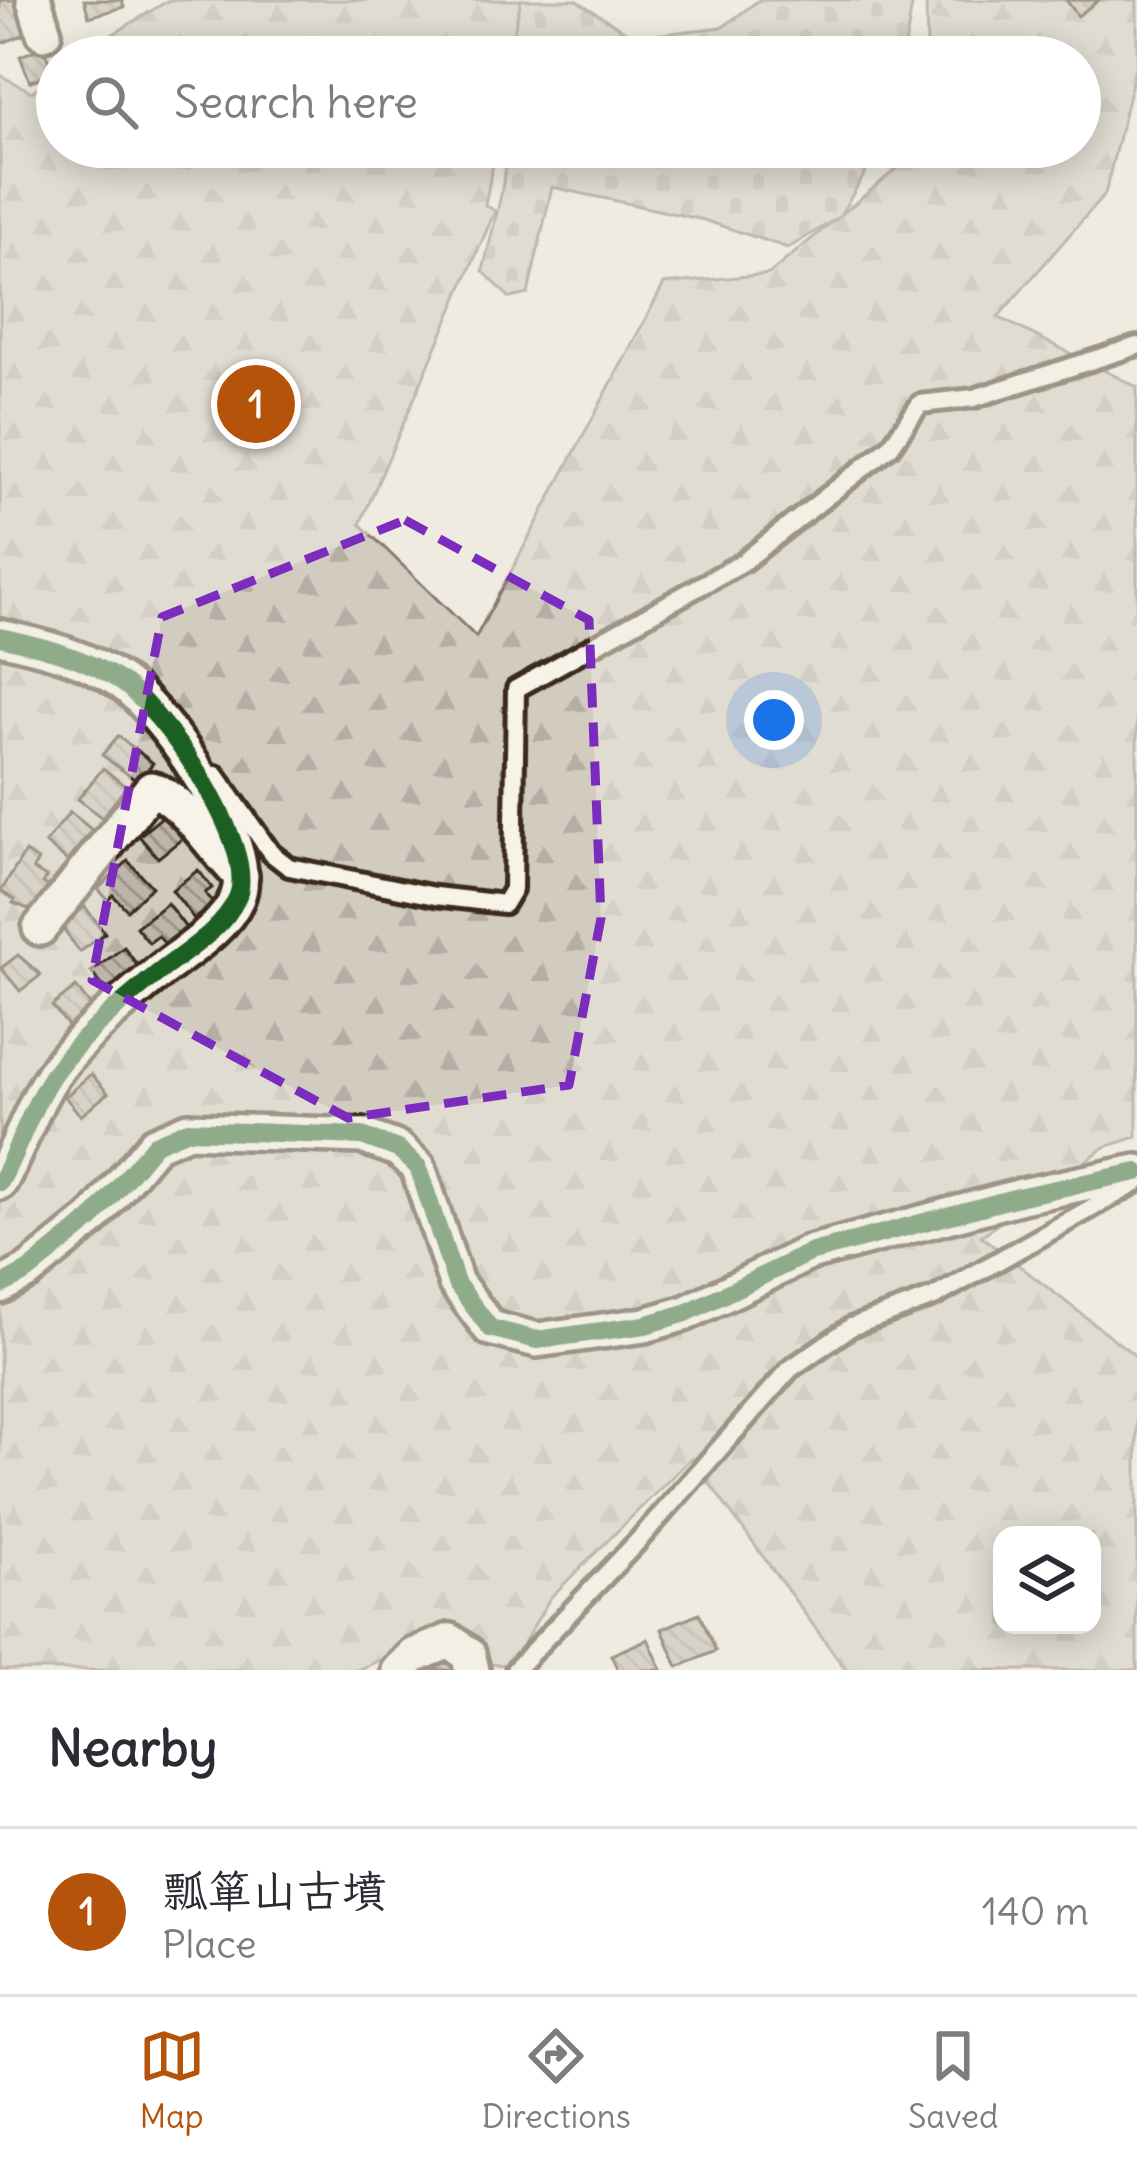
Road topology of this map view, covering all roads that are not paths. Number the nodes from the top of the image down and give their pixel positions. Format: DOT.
graph roads {
  1 [pos="34,0"];
  2 [pos="44,33"];
  3 [pos="1137,346"];
  4 [pos="0,638"];
  5 [pos="164,728"];
  6 [pos="242,878"];
  7 [pos="40,928"];
  8 [pos="1137,1172"];
  9 [pos="0,1182"];
  10 [pos="1137,1183"];
  11 [pos="0,1286"];
  12 [pos="399,1670"];
  13 [pos="472,1670"];
  14 [pos="514,1670"];
  1 -- 2 [label="street"];
  3 -- 5 [label="lane"];
  4 -- 5 [label="street"];
  5 -- 6 [label="street"];
  6 -- 7 [label="street"];
  6 -- 9 [label="street"];
  8 -- 11 [label="street"];
  10 -- 14 [label="lane"];
  12 -- 13 [label="street"];
}
